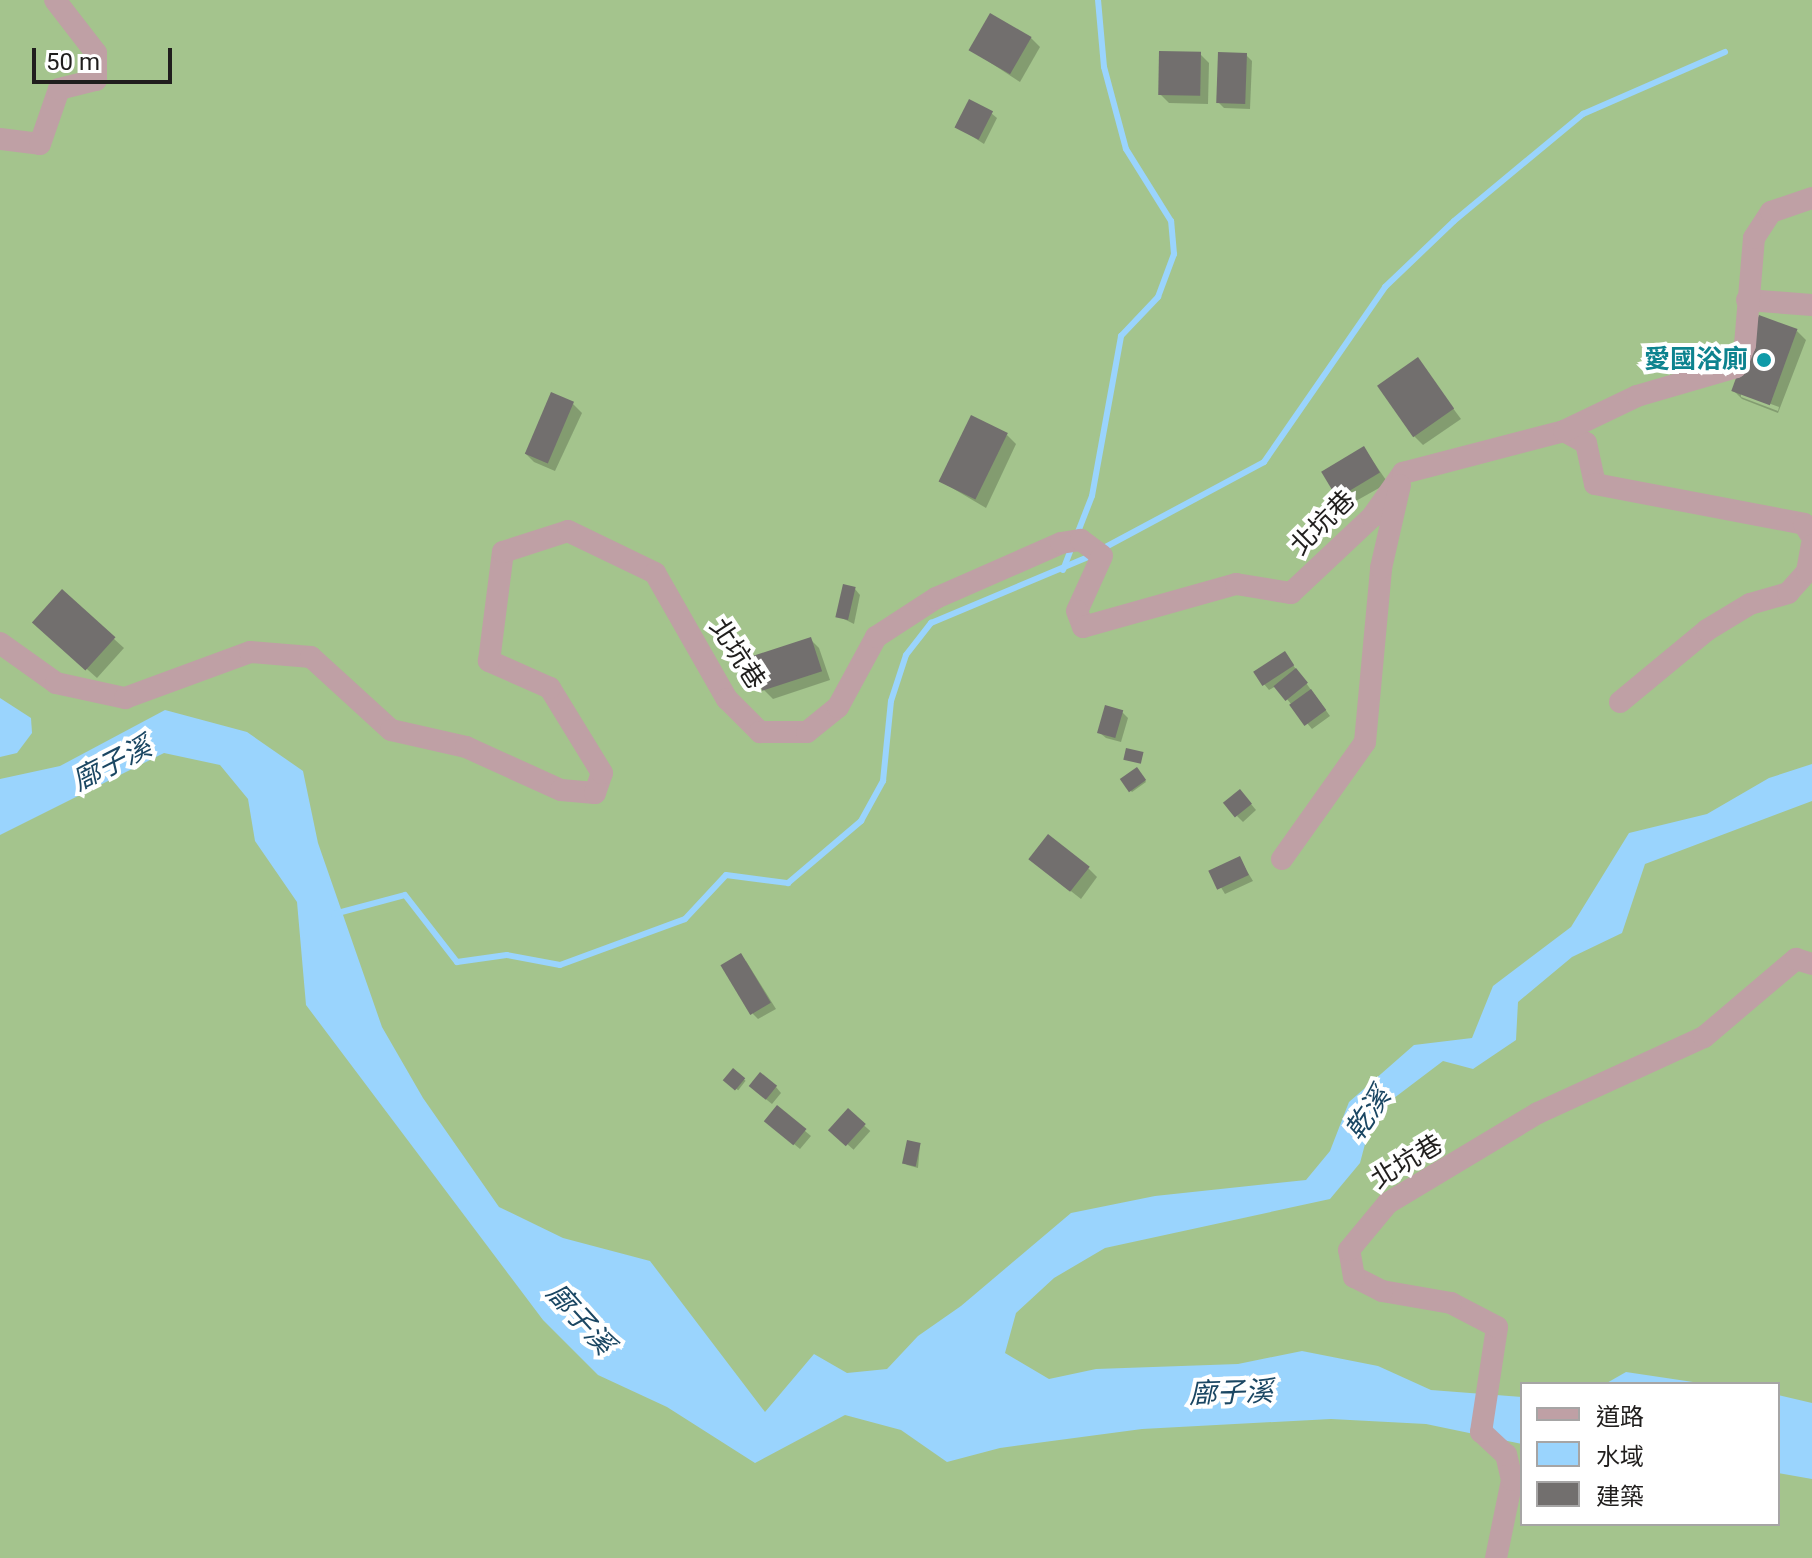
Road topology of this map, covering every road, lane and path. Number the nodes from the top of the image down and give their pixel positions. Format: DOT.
graph roads {
  1 [pos="55,0"];
  2 [pos="0,139"];
  3 [pos="1812,198"];
  4 [pos="1747,300"];
  5 [pos="1812,305"];
  6 [pos="1564,431"];
  7 [pos="1403,473"];
  8 [pos="1812,537"];
  9 [pos="1812,545"];
  10 [pos="5,652"];
  11 [pos="1620,702"];
  12 [pos="1282,859"];
  13 [pos="1812,964"];
  14 [pos="1496,1558"];
  1 -- 2 [label="street"];
  3 -- 4 [label="street"];
  4 -- 5 [label="street"];
  4 -- 6 [label="street"];
  6 -- 7 [label="street"];
  6 -- 8 [label="street"];
  7 -- 10 [label="street, 北坑巷"];
  7 -- 12 [label="street"];
  9 -- 11 [label="street"];
  13 -- 14 [label="street, 北坑巷"];
}
